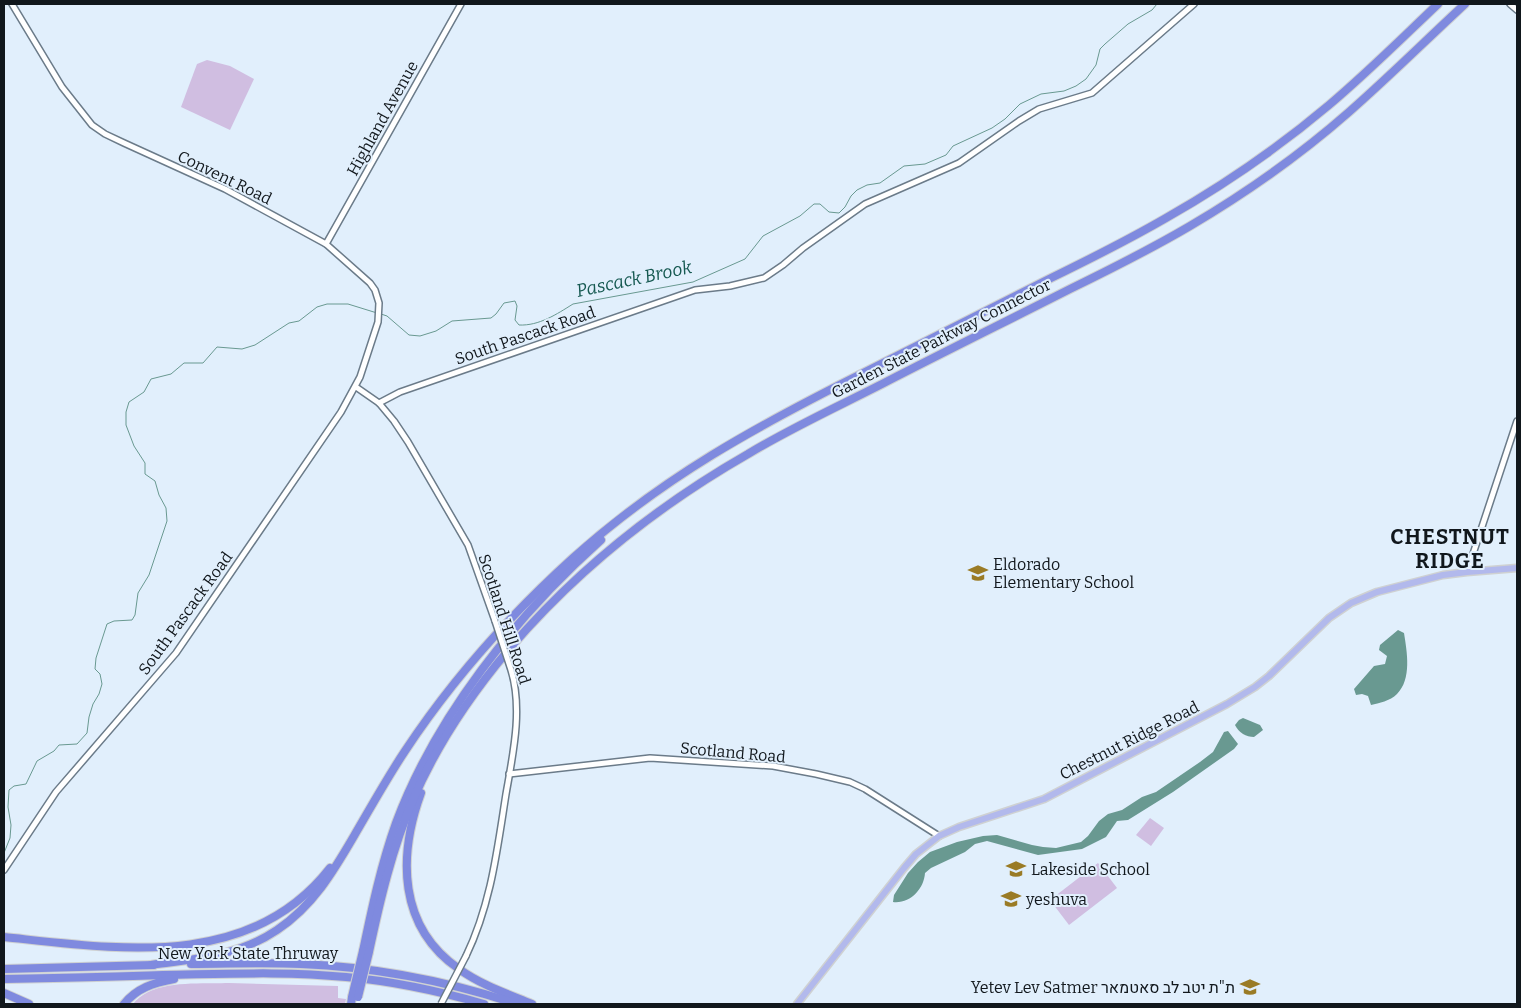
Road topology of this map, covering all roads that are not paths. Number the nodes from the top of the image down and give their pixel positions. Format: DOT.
graph roads {
  1 [pos="12,4"];
  2 [pos="461,4"];
  3 [pos="1194,4"];
  4 [pos="1438,4"];
  5 [pos="1465,4"];
  6 [pos="1510,4"];
  7 [pos="1517,10"];
  8 [pos="326,244"];
  9 [pos="356,387"];
  10 [pos="379,403"];
  11 [pos="1517,420"];
  12 [pos="658,489"];
  13 [pos="1517,568"];
  14 [pos="1467,572"];
  15 [pos="454,723"];
  16 [pos="510,774"];
  17 [pos="939,836"];
  18 [pos="353,838"];
  19 [pos="4,870"];
  20 [pos="4,937"];
  21 [pos="366,951"];
  22 [pos="151,966"];
  23 [pos="4,969"];
  24 [pos="194,974"];
  25 [pos="4,980"];
  26 [pos="4,993"];
  27 [pos="355,1001"];
  28 [pos="29,1004"];
  29 [pos="124,1004"];
  30 [pos="441,1004"];
  31 [pos="484,1004"];
  32 [pos="517,1004"];
  33 [pos="532,1004"];
  34 [pos="797,1004"];
  1 -- 8 [label="street, Convent Road"];
  2 -- 8 [label="street, Highland Avenue"];
  3 -- 10 [label="street, South Pascack Road"];
  4 -- 12 [label="highway, Garden State Parkway Connector"];
  5 -- 15 [label="highway, Garden State Parkway Connector"];
  6 -- 7 [label="street"];
  8 -- 9 [label="street, Convent Road"];
  9 -- 10 [label="street, Scotland Hill Road"];
  9 -- 19 [label="street, South Pascack Road"];
  10 -- 16 [label="street, Scotland Hill Road, bridge"];
  11 -- 14 [label="street"];
  12 -- 18 [label="highway"];
  12 -- 21 [label="highway"];
  13 -- 14 [label="main road, Chestnut Ridge Road"];
  14 -- 17 [label="main road, Chestnut Ridge Road"];
  15 -- 21 [label="highway"];
  15 -- 33 [label="highway"];
  16 -- 17 [label="street, Scotland Road"];
  16 -- 30 [label="street, Scotland Hill Road, bridge"];
  17 -- 34 [label="main road, Chestnut Ridge Road"];
  18 -- 20 [label="highway"];
  18 -- 22 [label="highway"];
  21 -- 27 [label="highway, bridge"];
  22 -- 23 [label="highway, New York State Thruway"];
  22 -- 32 [label="highway, New York State Thruway"];
  24 -- 25 [label="highway, New York State Thruway"];
  24 -- 29 [label="highway"];
  24 -- 31 [label="highway, New York State Thruway"];
  26 -- 28 [label="highway"];
}
